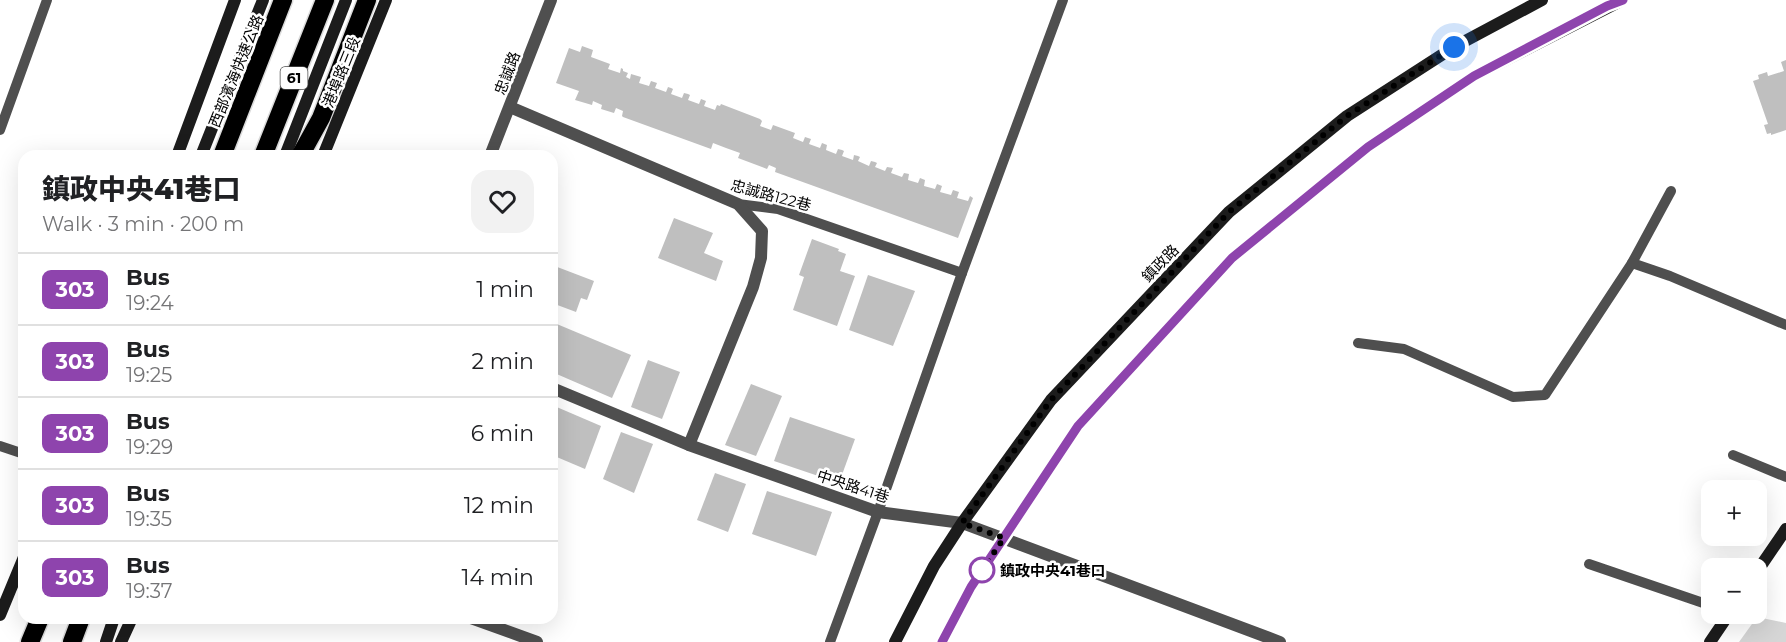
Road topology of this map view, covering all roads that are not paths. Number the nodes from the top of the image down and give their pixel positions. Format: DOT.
graph roads {
  1 [pos="47,0"];
  2 [pos="235,0"];
  3 [pos="262,0"];
  4 [pos="283,0"];
  5 [pos="325,0"];
  6 [pos="346,0"];
  7 [pos="367,0"];
  8 [pos="386,0"];
  9 [pos="551,0"];
  10 [pos="1063,0"];
  11 [pos="1542,0"];
  12 [pos="1623,0"];
  13 [pos="510,106"];
  14 [pos="0,130"];
  15 [pos="179,150"];
  16 [pos="203,150"];
  17 [pos="224,150"];
  18 [pos="265,150"];
  19 [pos="287,150"];
  20 [pos="303,150"];
  21 [pos="325,150"];
  22 [pos="492,150"];
  23 [pos="1671,191"];
  24 [pos="738,204"];
  25 [pos="1632,263"];
  26 [pos="962,273"];
  27 [pos="1786,326"];
  28 [pos="1358,342"];
  29 [pos="558,390"];
  30 [pos="689,445"];
  31 [pos="0,446"];
  32 [pos="18,452"];
  33 [pos="1733,455"];
  34 [pos="1786,477"];
  35 [pos="878,512"];
  36 [pos="962,523"];
  37 [pos="1786,529"];
  38 [pos="1004,538"];
  39 [pos="1766,558"];
  40 [pos="1589,564"];
  41 [pos="18,572"];
  42 [pos="18,590"];
  43 [pos="1701,602"];
  44 [pos="0,615"];
  45 [pos="38,624"];
  46 [pos="79,624"];
  47 [pos="112,624"];
  48 [pos="129,624"];
  49 [pos="488,624"];
  50 [pos="1722,624"];
  51 [pos="0,627"];
  52 [pos="30,642"];
  53 [pos="72,642"];
  54 [pos="106,642"];
  55 [pos="121,642"];
  56 [pos="537,642"];
  57 [pos="830,642"];
  58 [pos="895,642"];
  59 [pos="942,642"];
  60 [pos="1280,642"];
  61 [pos="1710,642"];
  1 -- 14 [label="lane"];
  2 -- 15 [label="street"];
  3 -- 16 [label="street"];
  4 -- 17 [label="highway, 西部濱海快速公路 / 61"];
  5 -- 18 [label="highway, 61"];
  6 -- 19 [label="street, 港埠路三段"];
  7 -- 20 [label="highway"];
  8 -- 21 [label="street, 港埠路三段"];
  9 -- 13 [label="street, 忠誠路"];
  10 -- 26 [label="lane"];
  11 -- 36 [label="street, 鎮政路"];
  12 -- 38 [label="street"];
  13 -- 22 [label="street, 忠誠路"];
  13 -- 24 [label="street, 忠誠路122巷"];
  23 -- 25 [label="lane"];
  24 -- 26 [label="lane, 忠誠路122巷"];
  24 -- 30 [label="street"];
  25 -- 27 [label="lane"];
  25 -- 28 [label="lane"];
  26 -- 35 [label="lane"];
  29 -- 30 [label="street, 中央路41巷"];
  30 -- 35 [label="street, 中央路41巷"];
  31 -- 32 [label="lane"];
  33 -- 34 [label="lane"];
  35 -- 36 [label="street, 中央路41巷"];
  35 -- 57 [label="lane"];
  36 -- 38 [label="street, 中央路41巷"];
  36 -- 58 [label="street, 鎮政路"];
  37 -- 39 [label="street"];
  38 -- 59 [label="street"];
  38 -- 60 [label="street, 中央路41巷"];
  40 -- 43 [label="lane"];
  41 -- 44 [label="street"];
  42 -- 51 [label="street"];
  45 -- 52 [label="highway"];
  46 -- 53 [label="highway"];
  47 -- 54 [label="street"];
  48 -- 55 [label="street"];
  49 -- 56 [label="street"];
  50 -- 61 [label="street"];
}
